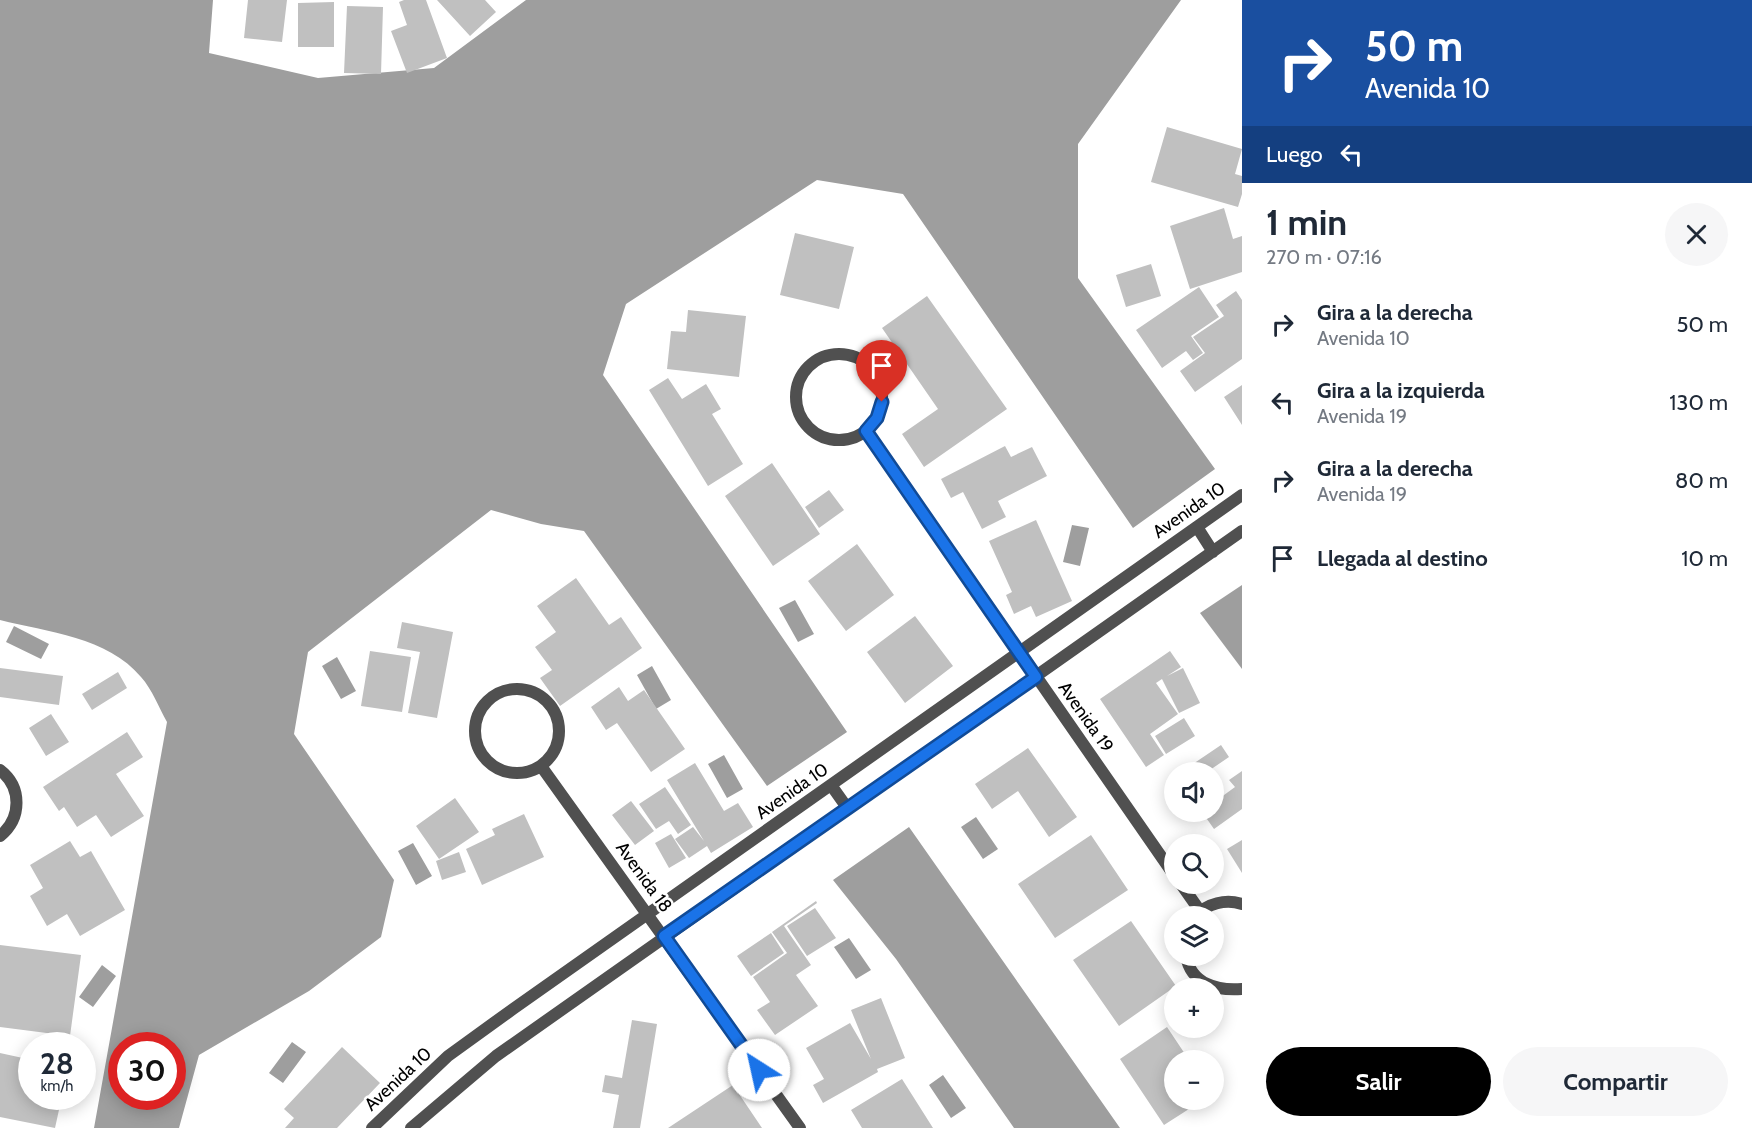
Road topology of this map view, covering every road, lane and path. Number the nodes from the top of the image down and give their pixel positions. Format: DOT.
graph roads {
  1 [pos="866,431"];
  2 [pos="1242,495"];
  3 [pos="1197,527"];
  4 [pos="1242,531"];
  5 [pos="1213,552"];
  6 [pos="1020,653"];
  7 [pos="1036,677"];
  8 [pos="541,765"];
  9 [pos="0,770"];
  10 [pos="831,785"];
  11 [pos="848,809"];
  12 [pos="0,836"];
  13 [pos="1164,861"];
  14 [pos="1242,904"];
  15 [pos="1211,906"];
  16 [pos="648,913"];
  17 [pos="664,936"];
  18 [pos="1190,966"];
  19 [pos="1242,989"];
  20 [pos="372,1128"];
  21 [pos="411,1128"];
  22 [pos="800,1128"];
  1 -- 1 [label="street"];
  1 -- 6 [label="street, Avenida 19"];
  2 -- 3 [label="street, Avenida 10"];
  3 -- 5 [label="street"];
  3 -- 6 [label="street, Avenida 10"];
  4 -- 5 [label="street"];
  5 -- 7 [label="street"];
  6 -- 7 [label="street, Avenida 19"];
  6 -- 10 [label="street, Avenida 10"];
  7 -- 11 [label="street"];
  7 -- 13 [label="street, Avenida 19"];
  8 -- 8 [label="street"];
  8 -- 16 [label="street, Avenida 18"];
  9 -- 12 [label="street"];
  10 -- 11 [label="street"];
  10 -- 16 [label="street, Avenida 10"];
  11 -- 17 [label="street"];
  14 -- 15 [label="street"];
  16 -- 17 [label="street, Avenida 18"];
  16 -- 20 [label="street, Avenida 10"];
  17 -- 21 [label="street"];
  17 -- 22 [label="street, Avenida 18"];
  18 -- 19 [label="street"];
}
